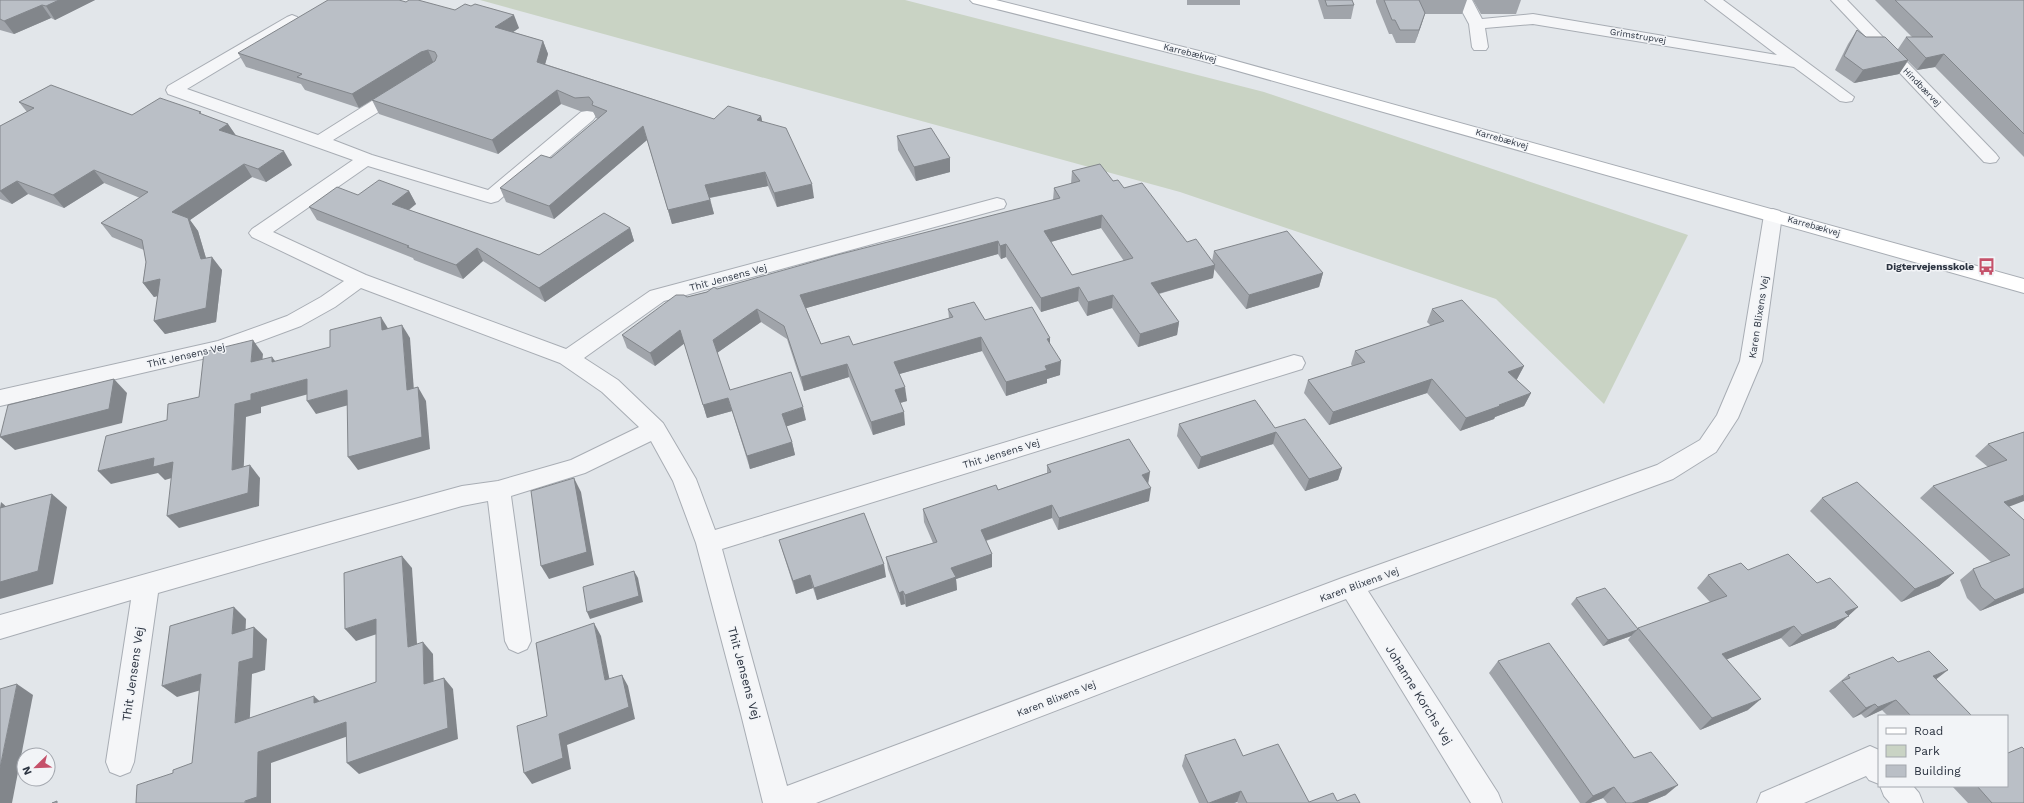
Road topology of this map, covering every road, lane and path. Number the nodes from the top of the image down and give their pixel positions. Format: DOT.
graph roads {
  1 [pos="978,0"];
  2 [pos="1464,0"];
  3 [pos="1713,0"];
  4 [pos="1839,0"];
  5 [pos="292,20"];
  6 [pos="1477,24"];
  7 [pos="1480,48"];
  8 [pos="1799,63"];
  9 [pos="414,82"];
  10 [pos="1846,97"];
  11 [pos="587,116"];
  12 [pos="320,141"];
  13 [pos="1990,158"];
  14 [pos="366,160"];
  15 [pos="997,204"];
  16 [pos="1773,215"];
  17 [pos="359,280"];
  18 [pos="2024,286"];
  19 [pos="568,358"];
  20 [pos="1294,363"];
  21 [pos="0,398"];
  22 [pos="656,429"];
  23 [pos="498,490"];
  24 [pos="708,543"];
  25 [pos="146,586"];
  26 [pos="1350,586"];
  27 [pos="0,627"];
  28 [pos="518,641"];
  29 [pos="120,762"];
  30 [pos="1878,769"];
  31 [pos="1895,787"];
  32 [pos="778,803"];
  33 [pos="1488,803"];
  34 [pos="1771,803"];
  35 [pos="1909,803"];
  1 -- 16 [label="street, Karrebækvej"];
  2 -- 6 [label="street"];
  3 -- 8 [label="street, Grimstrupvej"];
  4 -- 13 [label="street, Hindbærvej"];
  5 -- 12 [label="street"];
  6 -- 7 [label="street"];
  6 -- 8 [label="street, Grimstrupvej"];
  8 -- 10 [label="street, Grimstrupvej"];
  9 -- 12 [label="street"];
  11 -- 14 [label="street"];
  12 -- 14 [label="street"];
  14 -- 17 [label="street, Thit Jensens Vej"];
  15 -- 19 [label="street, Thit Jensens Vej"];
  16 -- 18 [label="street, Karrebækvej"];
  16 -- 26 [label="street, Karen Blixens Vej"];
  17 -- 19 [label="street, Thit Jensens Vej"];
  17 -- 21 [label="street, Thit Jensens Vej"];
  19 -- 22 [label="street, Thit Jensens Vej"];
  20 -- 24 [label="street, Thit Jensens Vej"];
  22 -- 23 [label="street"];
  22 -- 24 [label="street, Thit Jensens Vej"];
  23 -- 25 [label="street"];
  23 -- 28 [label="street"];
  24 -- 32 [label="street, Thit Jensens Vej"];
  25 -- 27 [label="street"];
  25 -- 29 [label="street, Thit Jensens Vej"];
  26 -- 32 [label="street, Karen Blixens Vej"];
  26 -- 33 [label="street, Johanne Korchs Vej"];
  30 -- 34 [label="street"];
  31 -- 35 [label="street"];
}
